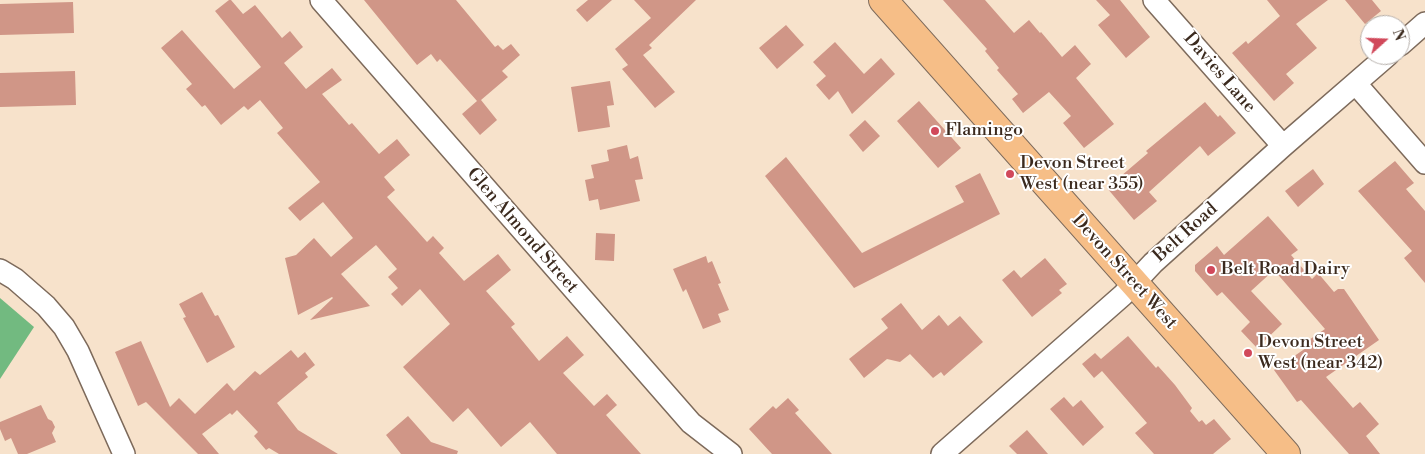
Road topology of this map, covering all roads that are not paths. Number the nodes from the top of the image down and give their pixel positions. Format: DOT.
graph roads {
  1 [pos="321,0"];
  2 [pos="883,0"];
  3 [pos="1154,0"];
  4 [pos="1425,23"];
  5 [pos="1410,36"];
  6 [pos="1377,65"];
  7 [pos="1356,84"];
  8 [pos="1283,146"];
  9 [pos="1425,163"];
  10 [pos="0,270"];
  11 [pos="1133,283"];
  12 [pos="124,454"];
  13 [pos="731,454"];
  14 [pos="942,454"];
  15 [pos="1286,454"];
  1 -- 13 [label="street, Glen Almond Street"];
  2 -- 11 [label="main road, Devon Street West"];
  3 -- 8 [label="street, Davies Lane"];
  4 -- 5 [label="street"];
  6 -- 7 [label="street, Belt Road"];
  7 -- 8 [label="street, Belt Road"];
  7 -- 9 [label="street"];
  8 -- 11 [label="street, Belt Road"];
  10 -- 12 [label="street"];
  11 -- 14 [label="street, Belt Road"];
  11 -- 15 [label="main road, Devon Street West"];
}
